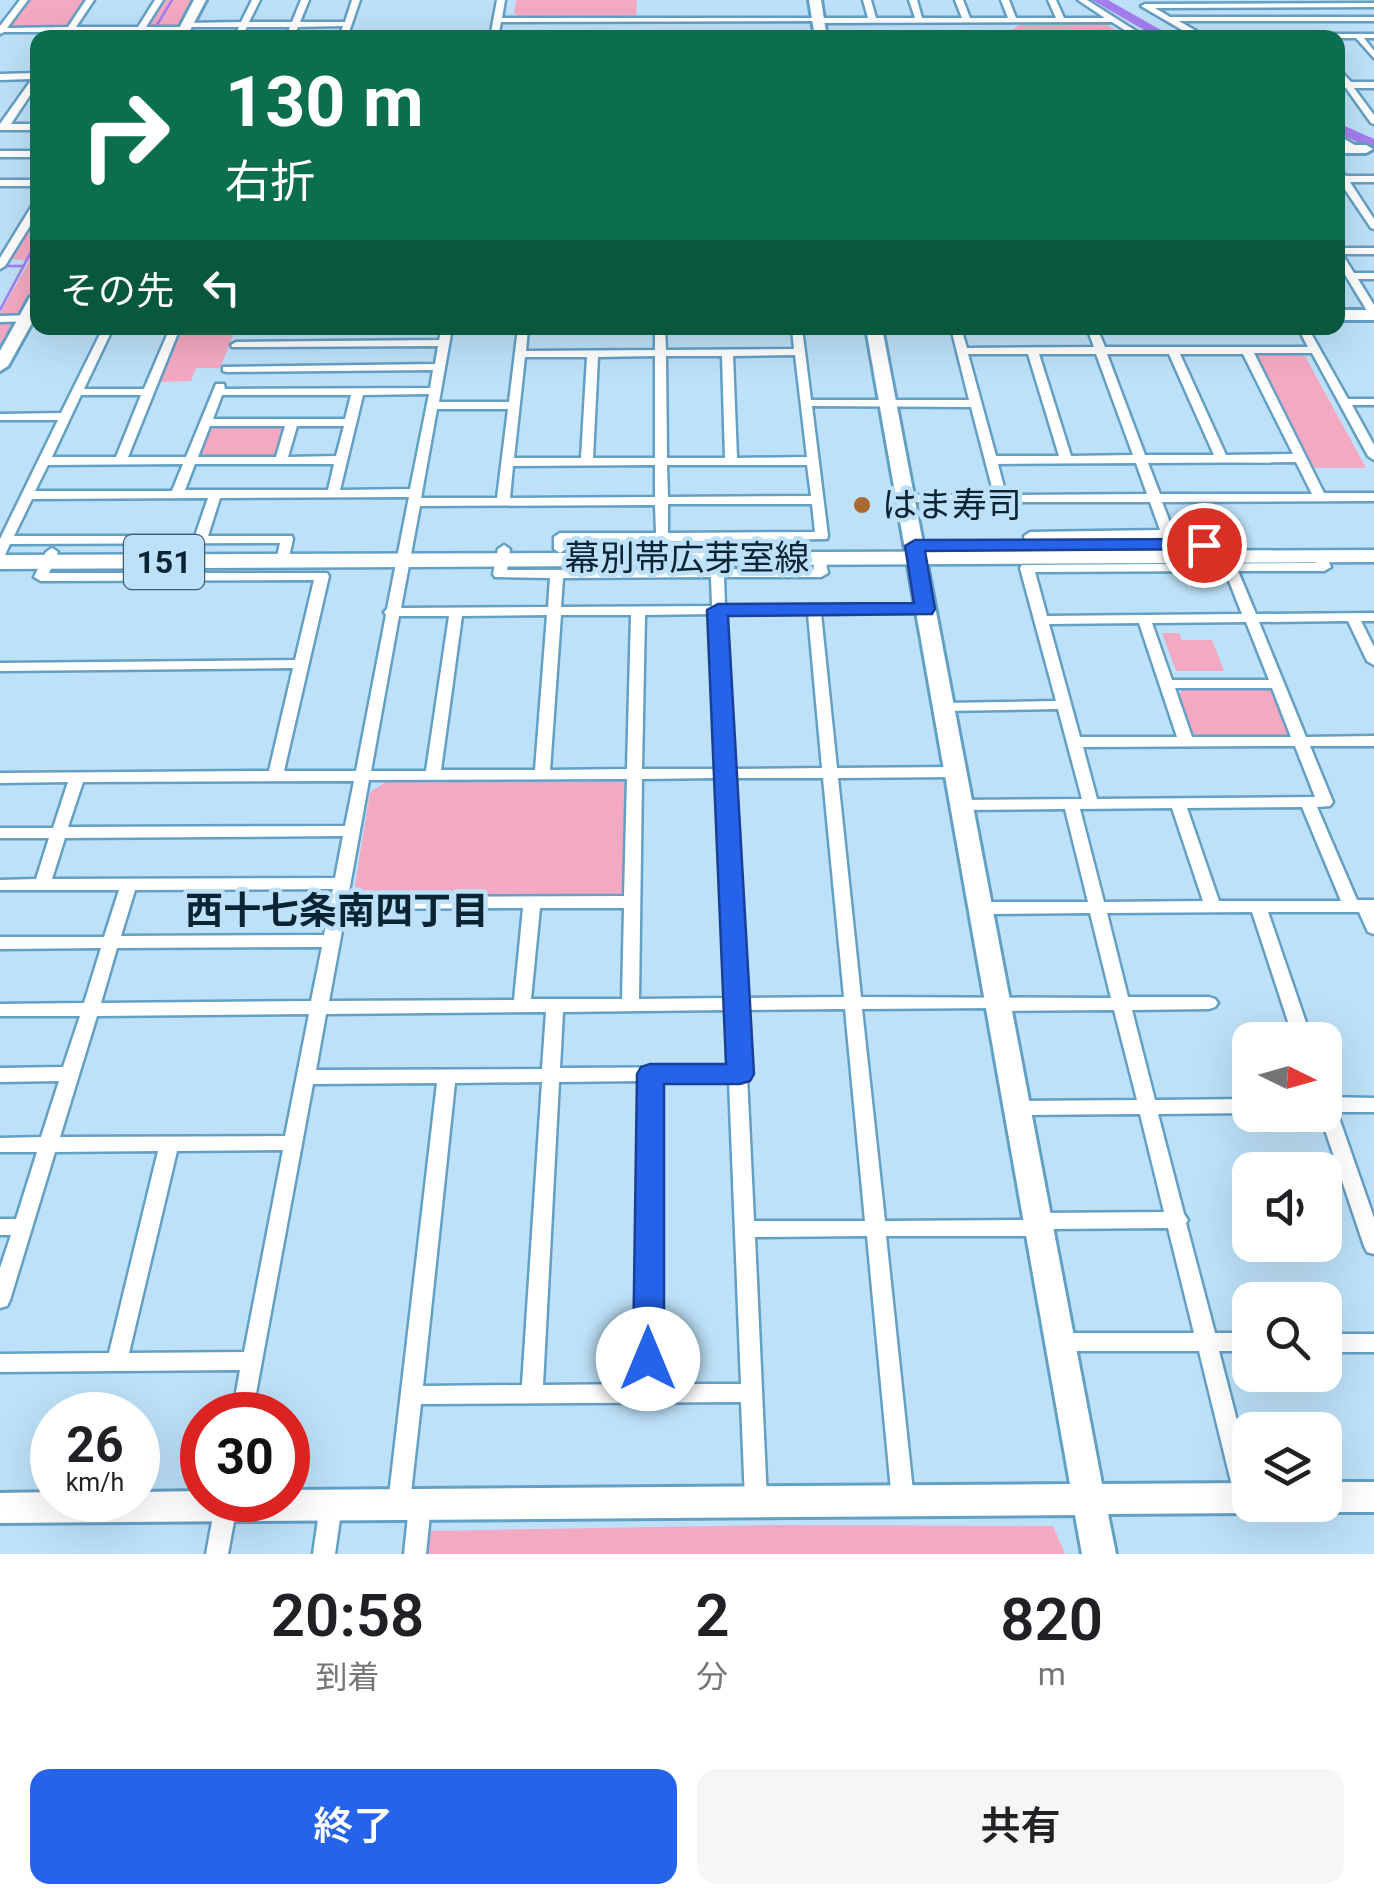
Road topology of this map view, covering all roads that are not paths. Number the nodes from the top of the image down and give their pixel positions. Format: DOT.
graph roads {
  1 [pos="24,0"];
  2 [pos="90,0"];
  3 [pos="158,0"];
  4 [pos="200,0"];
  5 [pos="256,0"];
  6 [pos="305,0"];
  7 [pos="356,0"];
  8 [pos="501,0"];
  9 [pos="815,0"];
  10 [pos="867,0"];
  11 [pos="913,0"];
  12 [pos="960,0"];
  13 [pos="1006,0"];
  14 [pos="1052,0"];
  15 [pos="1082,0"];
  16 [pos="1201,3"];
  17 [pos="1256,3"];
  18 [pos="1310,3"];
  19 [pos="1369,3"];
  20 [pos="0,12"];
  21 [pos="15,12"];
  22 [pos="754,19"];
  23 [pos="1160,19"];
  24 [pos="1323,19"];
  25 [pos="1374,19"];
  26 [pos="497,20"];
  27 [pos="819,20"];
  28 [pos="872,20"];
  29 [pos="919,20"];
  30 [pos="967,20"];
  31 [pos="993,20"];
  32 [pos="1013,20"];
  33 [pos="1061,20"];
  34 [pos="1116,20"];
  35 [pos="348,24"];
  36 [pos="244,25"];
  37 [pos="294,25"];
  38 [pos="0,30"];
  39 [pos="69,30"];
  40 [pos="140,30"];
  41 [pos="185,30"];
  42 [pos="194,30"];
  43 [pos="242,30"];
  44 [pos="292,30"];
  45 [pos="346,30"];
  46 [pos="495,30"];
  47 [pos="755,30"];
  48 [pos="821,30"];
  49 [pos="997,30"];
  50 [pos="1131,30"];
  51 [pos="1185,30"];
  52 [pos="1331,30"];
  53 [pos="30,31"];
  54 [pos="1345,36"];
  55 [pos="1358,36"];
  56 [pos="1374,36"];
  57 [pos="1374,56"];
  58 [pos="30,76"];
  59 [pos="0,77"];
  60 [pos="1345,85"];
  61 [pos="1374,85"];
  62 [pos="1345,87"];
  63 [pos="30,88"];
  64 [pos="1374,121"];
  65 [pos="3,127"];
  66 [pos="30,127"];
  67 [pos="0,154"];
  68 [pos="30,154"];
  69 [pos="1345,177"];
  70 [pos="1374,179"];
  71 [pos="30,182"];
  72 [pos="0,183"];
  73 [pos="1345,185"];
  74 [pos="30,217"];
  75 [pos="1374,226"];
  76 [pos="1374,251"];
  77 [pos="1345,253"];
  78 [pos="2,261"];
  79 [pos="1345,265"];
  80 [pos="1351,276"];
  81 [pos="1374,276"];
  82 [pos="1374,314"];
  83 [pos="1345,315"];
  84 [pos="30,318"];
  85 [pos="0,319"];
  86 [pos="30,321"];
  87 [pos="105,335"];
  88 [pos="172,335"];
  89 [pos="240,335"];
  90 [pos="446,335"];
  91 [pos="522,335"];
  92 [pos="660,335"];
  93 [pos="798,335"];
  94 [pos="875,335"];
  95 [pos="958,335"];
  96 [pos="1095,335"];
  97 [pos="1308,335"];
  98 [pos="444,344"];
  99 [pos="236,345"];
  100 [pos="1173,350"];
  101 [pos="1247,350"];
  102 [pos="1316,350"];
  103 [pos="1033,351"];
  104 [pos="1101,351"];
  105 [pos="661,352"];
  106 [pos="727,352"];
  107 [pos="799,352"];
  108 [pos="963,352"];
  109 [pos="520,354"];
  110 [pos="593,354"];
  111 [pos="0,366"];
  112 [pos="440,367"];
  113 [pos="227,368"];
  114 [pos="358,391"];
  115 [pos="436,391"];
  116 [pos="78,392"];
  117 [pos="149,392"];
  118 [pos="217,392"];
  119 [pos="1343,402"];
  120 [pos="1374,402"];
  121 [pos="806,404"];
  122 [pos="889,404"];
  123 [pos="976,404"];
  124 [pos="514,405"];
  125 [pos="433,406"];
  126 [pos="66,416"];
  127 [pos="0,417"];
  128 [pos="351,422"];
  129 [pos="205,423"];
  130 [pos="292,423"];
  131 [pos="1374,456"];
  132 [pos="1220,458"];
  133 [pos="1299,458"];
  134 [pos="1142,459"];
  135 [pos="281,460"];
  136 [pos="341,460"];
  137 [pos="731,460"];
  138 [pos="990,460"];
  139 [pos="1066,460"];
  140 [pos="45,461"];
  141 [pos="120,461"];
  142 [pos="190,461"];
  143 [pos="813,461"];
  144 [pos="508,462"];
  145 [pos="587,462"];
  146 [pos="662,462"];
  147 [pos="333,493"];
  148 [pos="177,494"];
  149 [pos="215,494"];
  150 [pos="29,495"];
  151 [pos="1374,497"];
  152 [pos="416,498"];
  153 [pos="1001,498"];
  154 [pos="1155,498"];
  155 [pos="1320,498"];
  156 [pos="818,500"];
  157 [pos="906,500"];
  158 [pos="662,501"];
  159 [pos="503,502"];
  160 [pos="1168,534"];
  161 [pos="662,537"];
  162 [pos="200,540"];
  163 [pos="1374,544"];
  164 [pos="1032,546"];
  165 [pos="560,549"];
  166 [pos="2,552"];
  167 [pos="916,552"];
  168 [pos="504,553"];
  169 [pos="715,554"];
  170 [pos="405,555"];
  171 [pos="283,556"];
  172 [pos="1234,556"];
  173 [pos="1374,556"];
  174 [pos="49,557"];
  175 [pos="1086,557"];
  176 [pos="224,569"];
  177 [pos="557,574"];
  178 [pos="925,609"];
  179 [pos="638,610"];
  180 [pos="718,610"];
  181 [pos="814,610"];
  182 [pos="554,611"];
  183 [pos="391,612"];
  184 [pos="456,612"];
  185 [pos="1374,617"];
  186 [pos="1354,618"];
  187 [pos="1144,619"];
  188 [pos="1250,619"];
  189 [pos="1041,620"];
  190 [pos="1374,661"];
  191 [pos="302,664"];
  192 [pos="0,667"];
  193 [pos="1168,684"];
  194 [pos="1276,684"];
  195 [pos="1064,705"];
  196 [pos="944,707"];
  197 [pos="1300,741"];
  198 [pos="1374,741"];
  199 [pos="1074,742"];
  200 [pos="1186,742"];
  201 [pos="831,772"];
  202 [pos="955,772"];
  203 [pos="725,773"];
  204 [pos="434,774"];
  205 [pos="542,774"];
  206 [pos="634,774"];
  207 [pos="362,775"];
  208 [pos="275,776"];
  209 [pos="0,778"];
  210 [pos="77,778"];
  211 [pos="1307,802"];
  212 [pos="1178,803"];
  213 [pos="1081,804"];
  214 [pos="961,805"];
  215 [pos="351,831"];
  216 [pos="0,832"];
  217 [pos="59,832"];
  218 [pos="341,883"];
  219 [pos="42,884"];
  220 [pos="129,884"];
  221 [pos="0,885"];
  222 [pos="632,902"];
  223 [pos="338,903"];
  224 [pos="532,903"];
  225 [pos="1364,906"];
  226 [pos="1213,907"];
  227 [pos="1258,907"];
  228 [pos="981,908"];
  229 [pos="1096,908"];
  230 [pos="1374,928"];
  231 [pos="330,941"];
  232 [pos="110,942"];
  233 [pos="0,943"];
  234 [pos="1209,1003"];
  235 [pos="630,1004"];
  236 [pos="737,1004"];
  237 [pos="852,1004"];
  238 [pos="999,1004"];
  239 [pos="522,1005"];
  240 [pos="555,1005"];
  241 [pos="1123,1005"];
  242 [pos="318,1007"];
  243 [pos="90,1009"];
  244 [pos="0,1010"];
  245 [pos="1297,1022"];
  246 [pos="0,1074"];
  247 [pos="70,1074"];
  248 [pos="650,1074"];
  249 [pos="740,1074"];
  250 [pos="447,1075"];
  251 [pos="550,1075"];
  252 [pos="305,1077"];
  253 [pos="1374,1104"];
  254 [pos="1342,1105"];
  255 [pos="1232,1106"];
  256 [pos="1150,1107"];
  257 [pos="1017,1108"];
  258 [pos="1334,1132"];
  259 [pos="292,1143"];
  260 [pos="47,1145"];
  261 [pos="169,1145"];
  262 [pos="0,1146"];
  263 [pos="1178,1220"];
  264 [pos="1039,1224"];
  265 [pos="0,1227"];
  266 [pos="22,1227"];
  267 [pos="876,1228"];
  268 [pos="747,1229"];
  269 [pos="1374,1246"];
  270 [pos="0,1300"];
  271 [pos="1061,1342"];
  272 [pos="1208,1342"];
  273 [pos="1232,1342"];
  274 [pos="1342,1343"];
  275 [pos="1374,1343"];
  276 [pos="253,1361"];
  277 [pos="117,1362"];
  278 [pos="0,1364"];
  279 [pos="247,1392"];
  280 [pos="532,1394"];
  281 [pos="752,1394"];
  282 [pos="410,1395"];
  283 [pos="648,1395"];
  284 [pos="1232,1436"];
  285 [pos="1374,1496"];
  286 [pos="1342,1497"];
  287 [pos="1232,1498"];
  288 [pos="1090,1499"];
  289 [pos="756,1501"];
  290 [pos="903,1501"];
  291 [pos="180,1504"];
  292 [pos="409,1504"];
  293 [pos="310,1505"];
  294 [pos="331,1505"];
  295 [pos="0,1508"];
  296 [pos="223,1522"];
  297 [pos="217,1554"];
  298 [pos="324,1554"];
  299 [pos="415,1554"];
  300 [pos="1099,1554"];
  1 -- 21 [label="street"];
  2 -- 39 [label="street"];
  3 -- 40 [label="street"];
  4 -- 41 [label="street"];
  5 -- 36 [label="street"];
  6 -- 37 [label="street"];
  7 -- 35 [label="street"];
  8 -- 26 [label="street"];
  9 -- 27 [label="street"];
  10 -- 28 [label="street"];
  11 -- 29 [label="street"];
  12 -- 30 [label="street"];
  13 -- 32 [label="street"];
  14 -- 33 [label="street"];
  15 -- 34 [label="street"];
  16 -- 17 [label="street"];
  16 -- 23 [label="street"];
  17 -- 18 [label="street"];
  18 -- 19 [label="street"];
  18 -- 24 [label="street"];
  20 -- 21 [label="street"];
  21 -- 38 [label="street"];
  22 -- 26 [label="street"];
  22 -- 27 [label="street"];
  22 -- 47 [label="street"];
  23 -- 24 [label="street"];
  23 -- 51 [label="street"];
  24 -- 25 [label="street"];
  24 -- 52 [label="street"];
  26 -- 46 [label="street"];
  27 -- 28 [label="street"];
  27 -- 48 [label="street"];
  28 -- 29 [label="street"];
  29 -- 30 [label="street"];
  30 -- 31 [label="street"];
  31 -- 32 [label="street"];
  31 -- 49 [label="street"];
  32 -- 33 [label="street"];
  33 -- 34 [label="street"];
  34 -- 50 [label="street"];
  35 -- 37 [label="street"];
  35 -- 45 [label="street"];
  36 -- 37 [label="street"];
  36 -- 42 [label="street"];
  36 -- 43 [label="street"];
  37 -- 44 [label="street"];
  38 -- 53 [label="street"];
  54 -- 55 [label="street"];
  55 -- 56 [label="street"];
  55 -- 57 [label="street"];
  58 -- 59 [label="street"];
  60 -- 61 [label="street"];
  62 -- 64 [label="street"];
  63 -- 65 [label="street"];
  65 -- 66 [label="street"];
  67 -- 68 [label="street"];
  69 -- 70 [label="street"];
  71 -- 72 [label="street"];
  73 -- 75 [label="street"];
  74 -- 78 [label="street"];
  76 -- 77 [label="street"];
  79 -- 80 [label="street"];
  80 -- 81 [label="street"];
  80 -- 82 [label="street"];
  82 -- 83 [label="street"];
  84 -- 85 [label="street"];
  86 -- 111 [label="street"];
  87 -- 116 [label="street"];
  88 -- 117 [label="street"];
  89 -- 99 [label="street"];
  90 -- 98 [label="street"];
  91 -- 109 [label="street"];
  92 -- 105 [label="street"];
  93 -- 107 [label="street"];
  94 -- 122 [label="street"];
  95 -- 108 [label="street"];
  96 -- 104 [label="street"];
  97 -- 102 [label="street"];
  98 -- 99 [label="street"];
  98 -- 112 [label="street"];
  99 -- 113 [label="street"];
  100 -- 101 [label="street"];
  100 -- 104 [label="street"];
  100 -- 132 [label="street"];
  101 -- 102 [label="street"];
  101 -- 133 [label="street"];
  102 -- 119 [label="street"];
  103 -- 104 [label="street"];
  103 -- 108 [label="street"];
  103 -- 139 [label="street"];
  104 -- 134 [label="street"];
  105 -- 106 [label="street"];
  105 -- 110 [label="street"];
  105 -- 146 [label="street"];
  106 -- 107 [label="street"];
  106 -- 137 [label="street"];
  107 -- 121 [label="street"];
  108 -- 123 [label="street"];
  109 -- 110 [label="street"];
  109 -- 124 [label="street"];
  110 -- 145 [label="street"];
  112 -- 113 [label="street"];
  112 -- 115 [label="street"];
  113 -- 118 [label="street"];
  114 -- 115 [label="street"];
  114 -- 118 [label="street"];
  114 -- 128 [label="street"];
  115 -- 125 [label="street"];
  116 -- 117 [label="street"];
  116 -- 126 [label="street"];
  117 -- 141 [label="street"];
  118 -- 129 [label="street"];
  119 -- 120 [label="street"];
  119 -- 131 [label="street"];
  121 -- 122 [label="street"];
  121 -- 143 [label="street"];
  122 -- 123 [label="street"];
  122 -- 157 [label="street"];
  123 -- 138 [label="street"];
  124 -- 125 [label="street"];
  124 -- 144 [label="street"];
  125 -- 152 [label="street"];
  126 -- 127 [label="street"];
  126 -- 140 [label="street"];
  128 -- 130 [label="street"];
  128 -- 136 [label="street"];
  129 -- 130 [label="street"];
  129 -- 142 [label="street"];
  130 -- 135 [label="street"];
  132 -- 133 [label="street"];
  132 -- 134 [label="street"];
  133 -- 155 [label="street"];
  134 -- 139 [label="street"];
  134 -- 154 [label="street"];
  135 -- 136 [label="street"];
  135 -- 142 [label="street"];
  136 -- 147 [label="street"];
  137 -- 143 [label="street"];
  137 -- 146 [label="street"];
  138 -- 139 [label="street"];
  138 -- 153 [label="street"];
  140 -- 141 [label="street"];
  140 -- 150 [label="street"];
  141 -- 142 [label="street"];
  142 -- 148 [label="street"];
  143 -- 156 [label="street"];
  144 -- 145 [label="street"];
  144 -- 159 [label="street"];
  145 -- 146 [label="street"];
  146 -- 158 [label="street"];
  147 -- 149 [label="street"];
  147 -- 152 [label="street"];
  148 -- 149 [label="street"];
  148 -- 150 [label="street"];
  149 -- 162 [label="street"];
  150 -- 166 [label="street"];
  151 -- 155 [label="street"];
  152 -- 159 [label="street"];
  152 -- 170 [label="street"];
  153 -- 154 [label="street"];
  153 -- 157 [label="street"];
  154 -- 155 [label="street"];
  154 -- 160 [label="street"];
  156 -- 158 [label="street"];
  156 -- 169 [label="street"];
  157 -- 167 [label="street"];
  158 -- 159 [label="street"];
  158 -- 161 [label="street"];
  160 -- 164 [label="street"];
  160 -- 172 [label="street"];
  161 -- 165 [label="street"];
  161 -- 169 [label="street"];
  162 -- 166 [label="street"];
  162 -- 171 [label="street"];
  163 -- 172 [label="main road, 幕別帯広芽室線 / 151"];
  164 -- 167 [label="main road, 幕別帯広芽室線 / 151"];
  164 -- 175 [label="main road, 幕別帯広芽室線 / 151"];
  165 -- 168 [label="main road, 幕別帯広芽室線 / 151"];
  165 -- 169 [label="main road, 幕別帯広芽室線 / 151"];
  166 -- 174 [label="main road, 幕別帯広芽室線 / 151"];
  167 -- 169 [label="main road, 幕別帯広芽室線 / 151"];
  167 -- 169 [label="main road, 幕別帯広芽室線 / 151"];
  167 -- 175 [label="main road, 幕別帯広芽室線 / 151"];
  167 -- 178 [label="street"];
  168 -- 169 [label="main road, 幕別帯広芽室線 / 151"];
  168 -- 170 [label="main road, 幕別帯広芽室線 / 151"];
  168 -- 177 [label="street"];
  169 -- 177 [label="street"];
  169 -- 180 [label="street"];
  170 -- 171 [label="main road, 幕別帯広芽室線 / 151"];
  170 -- 183 [label="street"];
  171 -- 174 [label="main road, 幕別帯広芽室線 / 151"];
  171 -- 176 [label="main road, 幕別帯広芽室線 / 151"];
  172 -- 173 [label="main road, 幕別帯広芽室線 / 151"];
  172 -- 175 [label="main road, 幕別帯広芽室線 / 151"];
  172 -- 188 [label="street"];
  174 -- 176 [label="main road, 幕別帯広芽室線 / 151"];
  175 -- 189 [label="street"];
  176 -- 191 [label="street"];
  177 -- 182 [label="street"];
  178 -- 181 [label="street"];
  178 -- 196 [label="street"];
  179 -- 180 [label="street"];
  179 -- 182 [label="street"];
  179 -- 206 [label="street"];
  180 -- 181 [label="street"];
  180 -- 203 [label="street"];
  181 -- 201 [label="street"];
  182 -- 184 [label="street"];
  182 -- 205 [label="street"];
  183 -- 184 [label="street"];
  183 -- 207 [label="street"];
  184 -- 204 [label="street"];
  185 -- 186 [label="street"];
  186 -- 188 [label="street"];
  186 -- 190 [label="street"];
  187 -- 188 [label="street"];
  187 -- 189 [label="street"];
  187 -- 193 [label="street"];
  188 -- 194 [label="street"];
  189 -- 195 [label="street"];
  191 -- 192 [label="street"];
  191 -- 208 [label="street"];
  193 -- 194 [label="street"];
  193 -- 200 [label="street"];
  194 -- 197 [label="street"];
  195 -- 196 [label="street"];
  195 -- 199 [label="street"];
  196 -- 202 [label="street"];
  197 -- 198 [label="street"];
  197 -- 200 [label="street"];
  197 -- 211 [label="street"];
  199 -- 200 [label="street"];
  199 -- 213 [label="street"];
  201 -- 202 [label="street"];
  201 -- 203 [label="street"];
  201 -- 237 [label="street"];
  202 -- 214 [label="street"];
  203 -- 206 [label="street"];
  203 -- 236 [label="street"];
  204 -- 205 [label="street"];
  204 -- 207 [label="street"];
  205 -- 206 [label="street"];
  206 -- 222 [label="street"];
  207 -- 208 [label="street"];
  207 -- 215 [label="street"];
  208 -- 210 [label="street"];
  209 -- 210 [label="street"];
  210 -- 217 [label="street"];
  211 -- 212 [label="street"];
  211 -- 225 [label="street"];
  212 -- 213 [label="street"];
  212 -- 226 [label="street"];
  213 -- 214 [label="street"];
  213 -- 229 [label="street"];
  214 -- 228 [label="street"];
  215 -- 217 [label="street"];
  215 -- 218 [label="street"];
  216 -- 217 [label="street"];
  217 -- 219 [label="street"];
  218 -- 220 [label="street"];
  218 -- 223 [label="street"];
  219 -- 220 [label="street"];
  219 -- 221 [label="street"];
  220 -- 232 [label="street"];
  222 -- 224 [label="street"];
  222 -- 235 [label="street"];
  223 -- 224 [label="street"];
  223 -- 231 [label="street"];
  224 -- 239 [label="street"];
  225 -- 227 [label="street"];
  225 -- 230 [label="street"];
  226 -- 227 [label="street"];
  226 -- 229 [label="street"];
  227 -- 245 [label="street"];
  228 -- 229 [label="street"];
  228 -- 238 [label="street"];
  229 -- 241 [label="street"];
  231 -- 232 [label="street"];
  231 -- 242 [label="street"];
  232 -- 233 [label="street"];
  232 -- 243 [label="street"];
  234 -- 241 [label="street"];
  235 -- 236 [label="street"];
  235 -- 240 [label="street"];
  236 -- 237 [label="street"];
  236 -- 249 [label="street"];
  237 -- 238 [label="street"];
  237 -- 267 [label="street"];
  238 -- 241 [label="street"];
  238 -- 257 [label="street"];
  239 -- 240 [label="street"];
  239 -- 242 [label="street"];
  240 -- 251 [label="street"];
  241 -- 256 [label="street"];
  242 -- 243 [label="street"];
  242 -- 252 [label="street"];
  243 -- 244 [label="street"];
  243 -- 247 [label="street"];
  246 -- 247 [label="street"];
  247 -- 260 [label="street"];
  248 -- 249 [label="street"];
  248 -- 251 [label="street"];
  248 -- 283 [label="street"];
  249 -- 268 [label="street"];
  250 -- 251 [label="street"];
  250 -- 252 [label="street"];
  250 -- 282 [label="street"];
  251 -- 280 [label="street"];
  252 -- 259 [label="street"];
  253 -- 254 [label="street"];
  255 -- 256 [label="street"];
  256 -- 257 [label="street"];
  256 -- 263 [label="street"];
  257 -- 264 [label="street"];
  258 -- 269 [label="street"];
  259 -- 261 [label="street"];
  259 -- 276 [label="street"];
  260 -- 261 [label="street"];
  260 -- 262 [label="street"];
  260 -- 266 [label="street"];
  261 -- 277 [label="street"];
  263 -- 264 [label="street"];
  263 -- 272 [label="street"];
  264 -- 267 [label="street"];
  264 -- 271 [label="street"];
  265 -- 266 [label="street"];
  266 -- 270 [label="street"];
  267 -- 268 [label="street"];
  267 -- 290 [label="street"];
  268 -- 281 [label="street"];
  271 -- 272 [label="street"];
  271 -- 288 [label="street"];
  272 -- 273 [label="street"];
  272 -- 284 [label="street"];
  274 -- 275 [label="street"];
  276 -- 277 [label="street"];
  276 -- 279 [label="street"];
  277 -- 278 [label="street"];
  280 -- 282 [label="street"];
  280 -- 283 [label="street"];
  281 -- 283 [label="street"];
  281 -- 289 [label="street"];
  282 -- 292 [label="street"];
  285 -- 286 [label="street"];
  287 -- 288 [label="street"];
  288 -- 290 [label="street"];
  288 -- 300 [label="street"];
  289 -- 290 [label="street"];
  289 -- 292 [label="street"];
  291 -- 295 [label="street"];
  292 -- 294 [label="street"];
  292 -- 299 [label="street"];
  293 -- 294 [label="street"];
  294 -- 298 [label="street"];
  296 -- 297 [label="street"];
}
